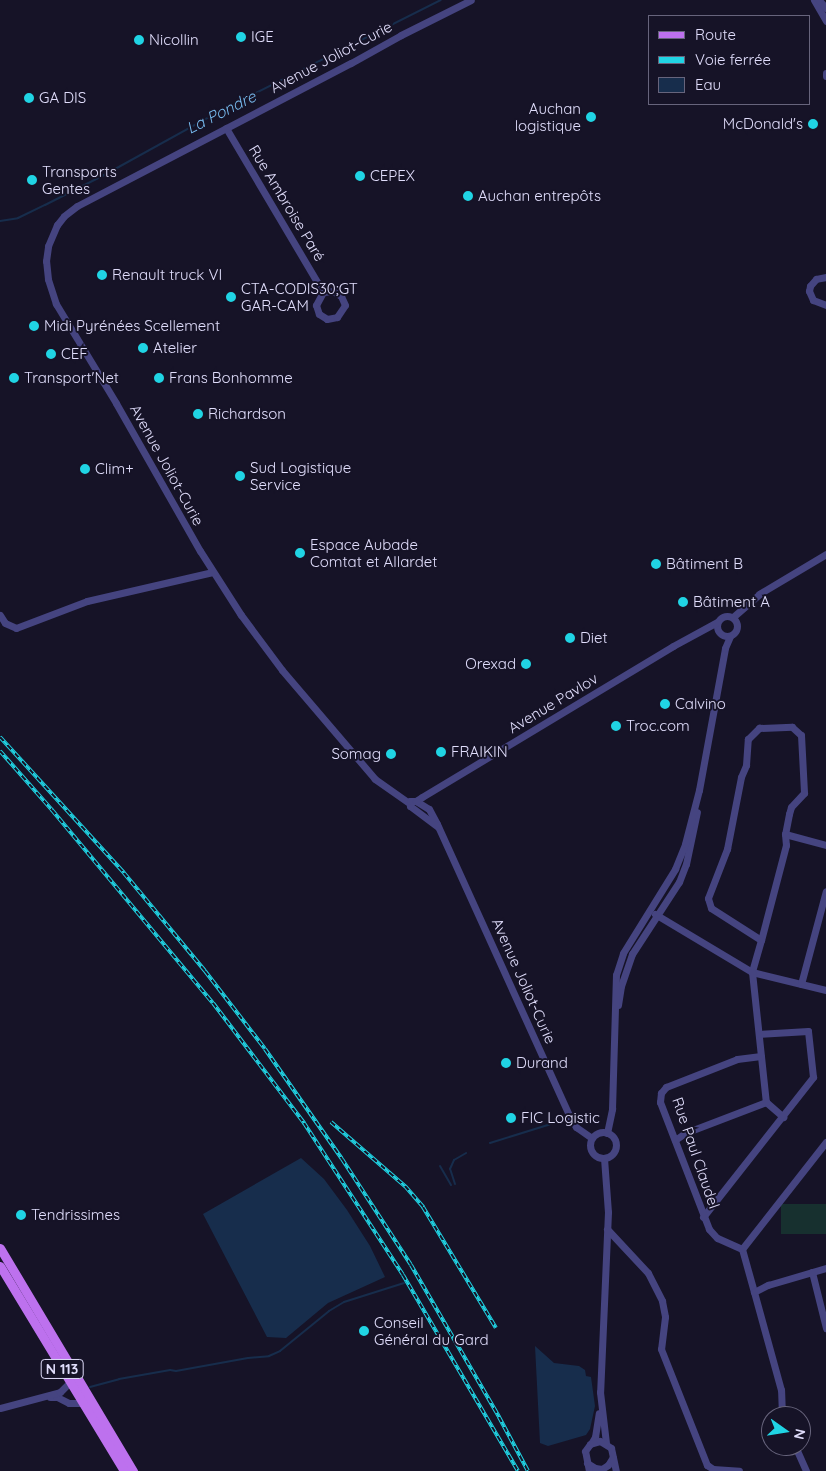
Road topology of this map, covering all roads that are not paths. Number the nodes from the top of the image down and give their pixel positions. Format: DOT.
graph roads {
  1 [pos="471,0"];
  2 [pos="814,0"];
  3 [pos="819,0"];
  4 [pos="826,8"];
  5 [pos="826,21"];
  6 [pos="226,128"];
  7 [pos="826,277"];
  8 [pos="323,292"];
  9 [pos="826,305"];
  10 [pos="826,554"];
  11 [pos="213,572"];
  12 [pos="0,614"];
  13 [pos="735,619"];
  14 [pos="718,628"];
  15 [pos="730,636"];
  16 [pos="725,648"];
  17 [pos="699,790"];
  18 [pos="415,804"];
  19 [pos="785,834"];
  20 [pos="826,845"];
  21 [pos="826,891"];
  22 [pos="648,911"];
  23 [pos="657,916"];
  24 [pos="761,940"];
  25 [pos="752,972"];
  26 [pos="801,984"];
  27 [pos="826,990"];
  28 [pos="616,1015"];
  29 [pos="758,1034"];
  30 [pos="761,1056"];
  31 [pos="766,1102"];
  32 [pos="783,1117"];
  33 [pos="607,1133"];
  34 [pos="592,1138"];
  35 [pos="675,1140"];
  36 [pos="826,1142"];
  37 [pos="604,1158"];
  38 [pos="704,1217"];
  39 [pos="607,1229"];
  40 [pos="0,1241"];
  41 [pos="0,1248"];
  42 [pos="742,1250"];
  43 [pos="0,1266"];
  44 [pos="826,1268"];
  45 [pos="812,1272"];
  46 [pos="14,1273"];
  47 [pos="754,1292"];
  48 [pos="826,1328"];
  49 [pos="70,1382"];
  50 [pos="44,1397"];
  51 [pos="600,1400"];
  52 [pos="83,1404"];
  53 [pos="781,1406"];
  54 [pos="0,1408"];
  55 [pos="592,1442"];
  56 [pos="606,1443"];
  57 [pos="613,1456"];
  58 [pos="799,1456"];
  59 [pos="587,1463"];
  60 [pos="601,1470"];
  61 [pos="124,1471"];
  62 [pos="134,1471"];
  63 [pos="589,1471"];
  64 [pos="616,1471"];
  65 [pos="739,1471"];
  66 [pos="806,1471"];
  1 -- 6 [label="street, Avenue Joliot-Curie"];
  2 -- 5 [label="street"];
  3 -- 4 [label="street"];
  6 -- 8 [label="street, Rue Ambroise Paré"];
  6 -- 11 [label="street, Avenue Joliot-Curie"];
  7 -- 9 [label="street"];
  8 -- 8 [label="street"];
  10 -- 13 [label="street"];
  11 -- 12 [label="street"];
  11 -- 18 [label="street, Avenue Joliot-Curie"];
  13 -- 14 [label="street, Avenue Pavlov"];
  13 -- 15 [label="street"];
  14 -- 15 [label="street"];
  14 -- 16 [label="street"];
  14 -- 18 [label="street, Avenue Pavlov"];
  15 -- 16 [label="street"];
  16 -- 17 [label="street"];
  17 -- 22 [label="street"];
  17 -- 23 [label="street"];
  18 -- 34 [label="street, Avenue Joliot-Curie"];
  19 -- 20 [label="street"];
  19 -- 24 [label="street"];
  19 -- 24 [label="street"];
  21 -- 26 [label="street"];
  22 -- 23 [label="street"];
  22 -- 28 [label="street"];
  23 -- 25 [label="street"];
  23 -- 28 [label="street"];
  24 -- 25 [label="street"];
  25 -- 26 [label="street"];
  25 -- 29 [label="street"];
  26 -- 27 [label="street"];
  28 -- 33 [label="street"];
  29 -- 30 [label="street"];
  29 -- 32 [label="street"];
  30 -- 31 [label="street"];
  30 -- 35 [label="street, Rue Paul Claudel"];
  31 -- 32 [label="street"];
  31 -- 35 [label="street"];
  32 -- 38 [label="street"];
  33 -- 34 [label="street"];
  33 -- 37 [label="street"];
  34 -- 37 [label="street"];
  35 -- 38 [label="street, Rue Paul Claudel"];
  36 -- 42 [label="street"];
  37 -- 39 [label="street"];
  38 -- 42 [label="street, Rue Paul Claudel"];
  39 -- 51 [label="street"];
  39 -- 65 [label="street"];
  40 -- 46 [label="street"];
  41 -- 46 [label="main road, N 113"];
  42 -- 47 [label="street"];
  43 -- 49 [label="main road, N 113"];
  44 -- 45 [label="street"];
  45 -- 47 [label="street"];
  45 -- 48 [label="street"];
  46 -- 62 [label="main road, N 113"];
  47 -- 53 [label="street"];
  49 -- 50 [label="street"];
  49 -- 52 [label="main road, N 113"];
  50 -- 52 [label="street"];
  50 -- 54 [label="street"];
  51 -- 55 [label="street"];
  51 -- 56 [label="street"];
  52 -- 61 [label="main road, N 113"];
  55 -- 56 [label="street"];
  55 -- 59 [label="street"];
  56 -- 57 [label="street"];
  57 -- 60 [label="street"];
  57 -- 64 [label="street"];
  58 -- 66 [label="street"];
  59 -- 60 [label="street"];
  59 -- 63 [label="street"];
}
